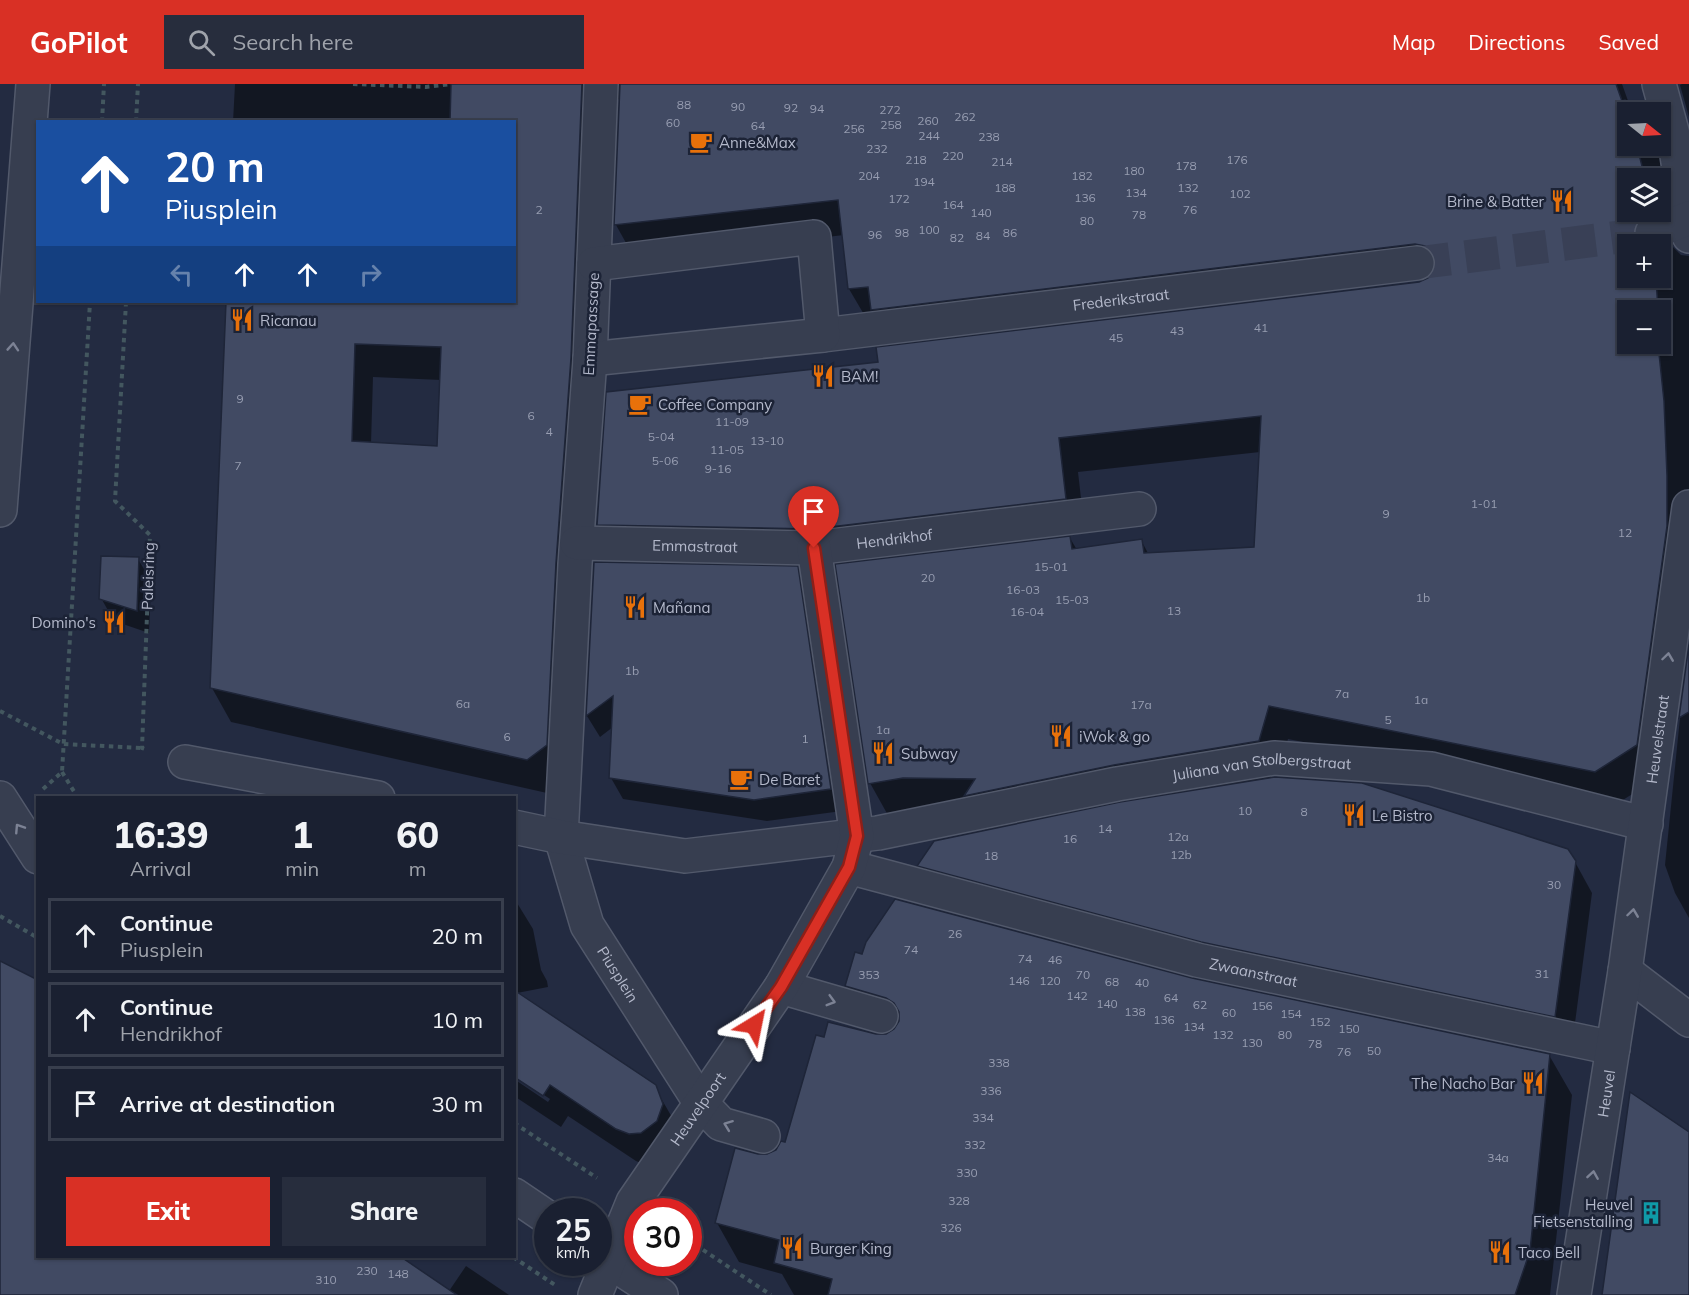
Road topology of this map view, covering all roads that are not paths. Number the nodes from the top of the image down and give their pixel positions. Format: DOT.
graph roads {
  1 [pos="33,84"];
  2 [pos="602,84"];
  3 [pos="1659,84"];
  4 [pos="1688,224"];
  5 [pos="1652,233"];
  6 [pos="11,235"];
  7 [pos="1417,263"];
  8 [pos="594,264"];
  9 [pos="823,335"];
  10 [pos="590,359"];
  11 [pos="1689,507"];
  12 [pos="1139,509"];
  13 [pos="0,510"];
  14 [pos="814,548"];
  15 [pos="576,553"];
  16 [pos="185,762"];
  17 [pos="367,796"];
  18 [pos="0,798"];
  19 [pos="1646,824"];
  20 [pos="516,827"];
  21 [pos="866,835"];
  22 [pos="561,837"];
  23 [pos="36,854"];
  24 [pos="849,867"];
  25 [pos="1625,971"];
  26 [pos="781,987"];
  27 [pos="881,1016"];
  28 [pos="1689,1020"];
  29 [pos="1613,1048"];
  30 [pos="700,1102"];
  31 [pos="763,1136"];
  32 [pos="516,1196"];
  33 [pos="534,1209"];
  34 [pos="612,1240"];
  35 [pos="612,1263"];
  36 [pos="590,1276"];
  37 [pos="579,1293"];
  38 [pos="661,1295"];
  39 [pos="1574,1295"];
  1 -- 6 [label="street"];
  2 -- 8 [label="street, Emmapassage"];
  3 -- 4 [label="street"];
  4 -- 5 [label="street"];
  13 -- 6 [label="street, one-way"];
  7 -- 9 [label="street, Frederikstraat"];
  8 -- 9 [label="street"];
  8 -- 10 [label="street, Emmapassage"];
  9 -- 10 [label="street, Frederikstraat"];
  10 -- 15 [label="street, Emmapassage"];
  19 -- 11 [label="street, Heuvelstraat, one-way"];
  12 -- 14 [label="street, Hendrikhof"];
  14 -- 15 [label="street, Emmastraat"];
  14 -- 21 [label="street"];
  15 -- 22 [label="street"];
  16 -- 17 [label="street"];
  23 -- 18 [label="street, one-way"];
  19 -- 21 [label="street, Juliana van Stolbergstraat"];
  25 -- 19 [label="street, Heuvelstraat, one-way"];
  20 -- 22 [label="street"];
  21 -- 22 [label="street"];
  21 -- 24 [label="street"];
  22 -- 30 [label="street, Piusplein"];
  24 -- 26 [label="street, Heuvelpoort"];
  24 -- 29 [label="street, Zwaanstraat"];
  25 -- 28 [label="street"];
  25 -- 29 [label="street, Heuvel"];
  26 -- 27 [label="street, one-way"];
  26 -- 30 [label="street, Heuvelpoort"];
  39 -- 29 [label="street, Heuvel, one-way"];
  31 -- 30 [label="street, Piusplein, one-way"];
  30 -- 34 [label="street, Heuvelpoort"];
  32 -- 33 [label="street"];
  35 -- 38 [label="street"];
  36 -- 37 [label="street, Heuvelpoort"];
}
